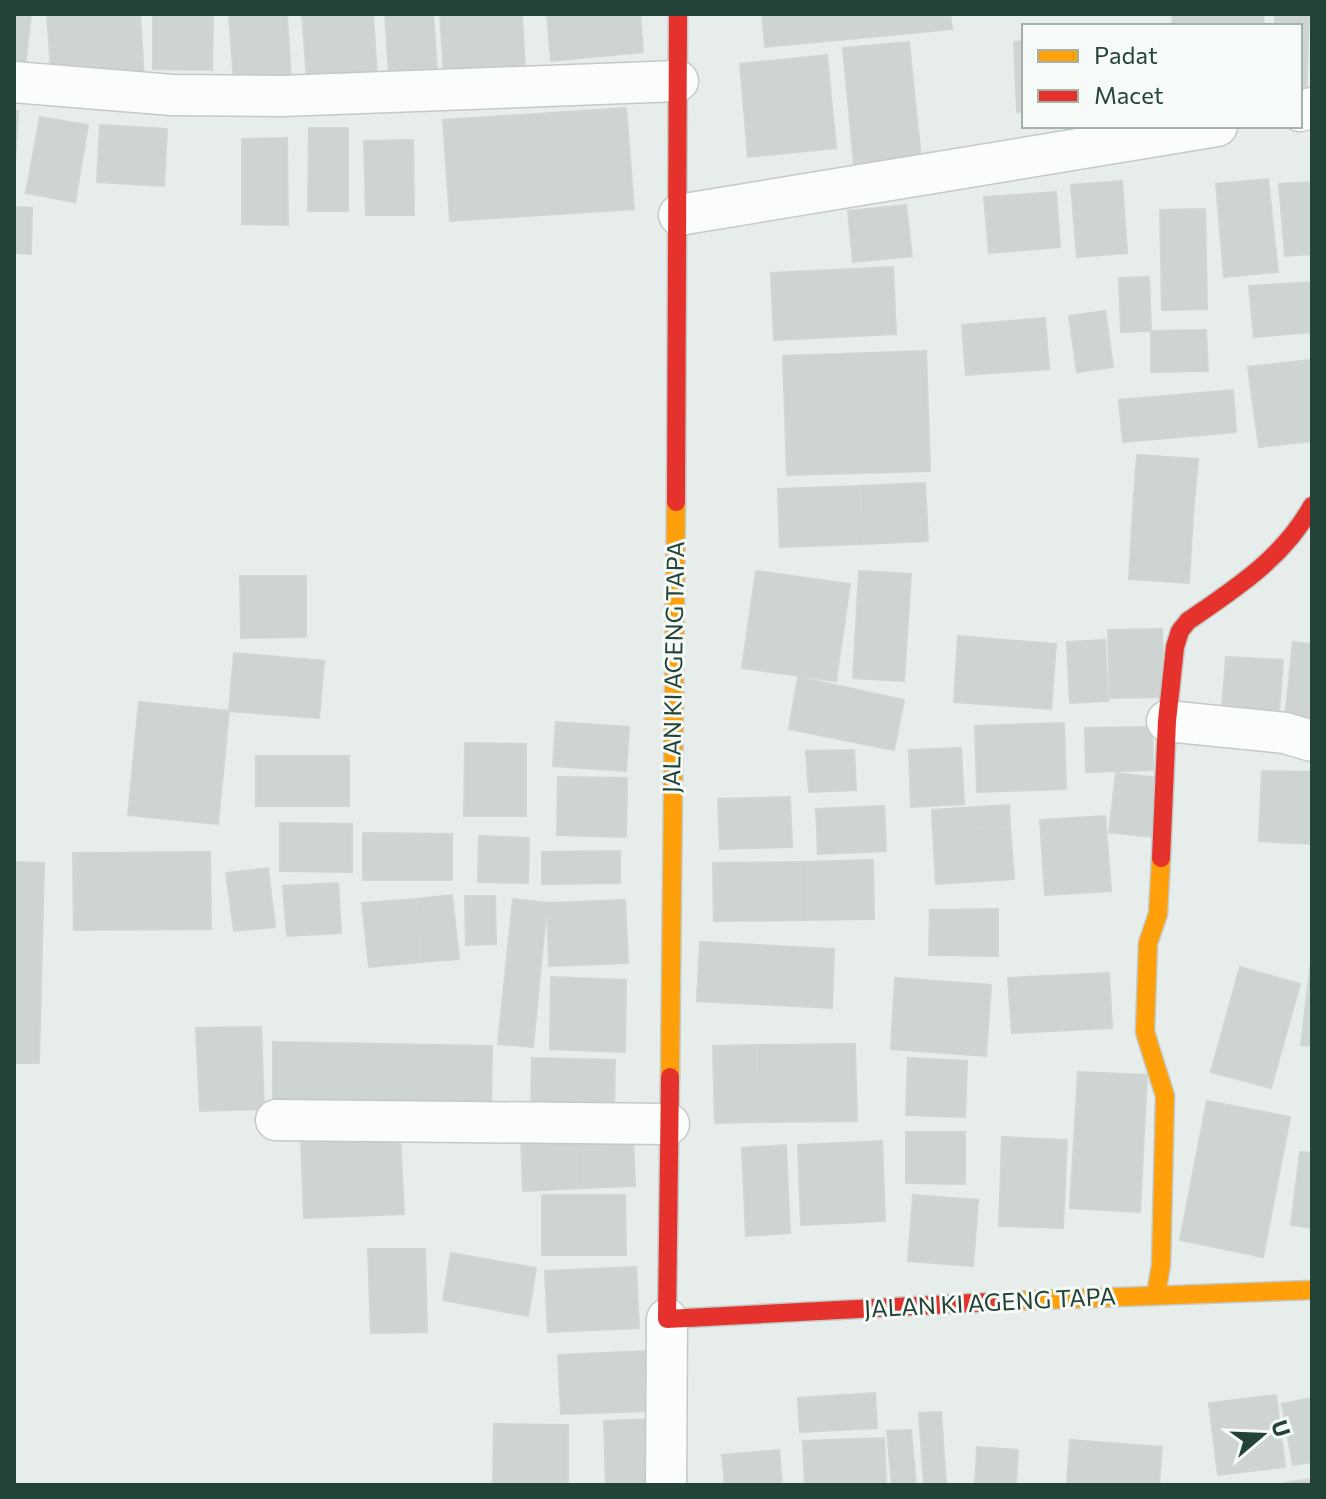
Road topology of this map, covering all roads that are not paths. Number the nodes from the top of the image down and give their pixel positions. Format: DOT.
graph roads {
  1 [pos="678,14"];
  2 [pos="678,81"];
  3 [pos="14,82"];
  4 [pos="1205,128"];
  5 [pos="679,215"];
  6 [pos="1312,506"];
  7 [pos="1167,721"];
  8 [pos="1312,741"];
  9 [pos="276,1120"];
  10 [pos="669,1124"];
  11 [pos="1312,1290"];
  12 [pos="1156,1294"];
  13 [pos="667,1355"];
  14 [pos="666,1485"];
  1 -- 2 [label="street, JALAN KI AGENG TAPA"];
  2 -- 3 [label="street"];
  2 -- 5 [label="street, JALAN KI AGENG TAPA"];
  4 -- 5 [label="street"];
  5 -- 10 [label="street, JALAN KI AGENG TAPA"];
  6 -- 7 [label="street"];
  7 -- 8 [label="street"];
  7 -- 12 [label="street"];
  9 -- 10 [label="street"];
  10 -- 13 [label="street, JALAN KI AGENG TAPA"];
  11 -- 12 [label="street, JALAN KI AGENG TAPA"];
  12 -- 13 [label="street, JALAN KI AGENG TAPA"];
  13 -- 14 [label="street, JALAN KI AGENG TAPA"];
}
